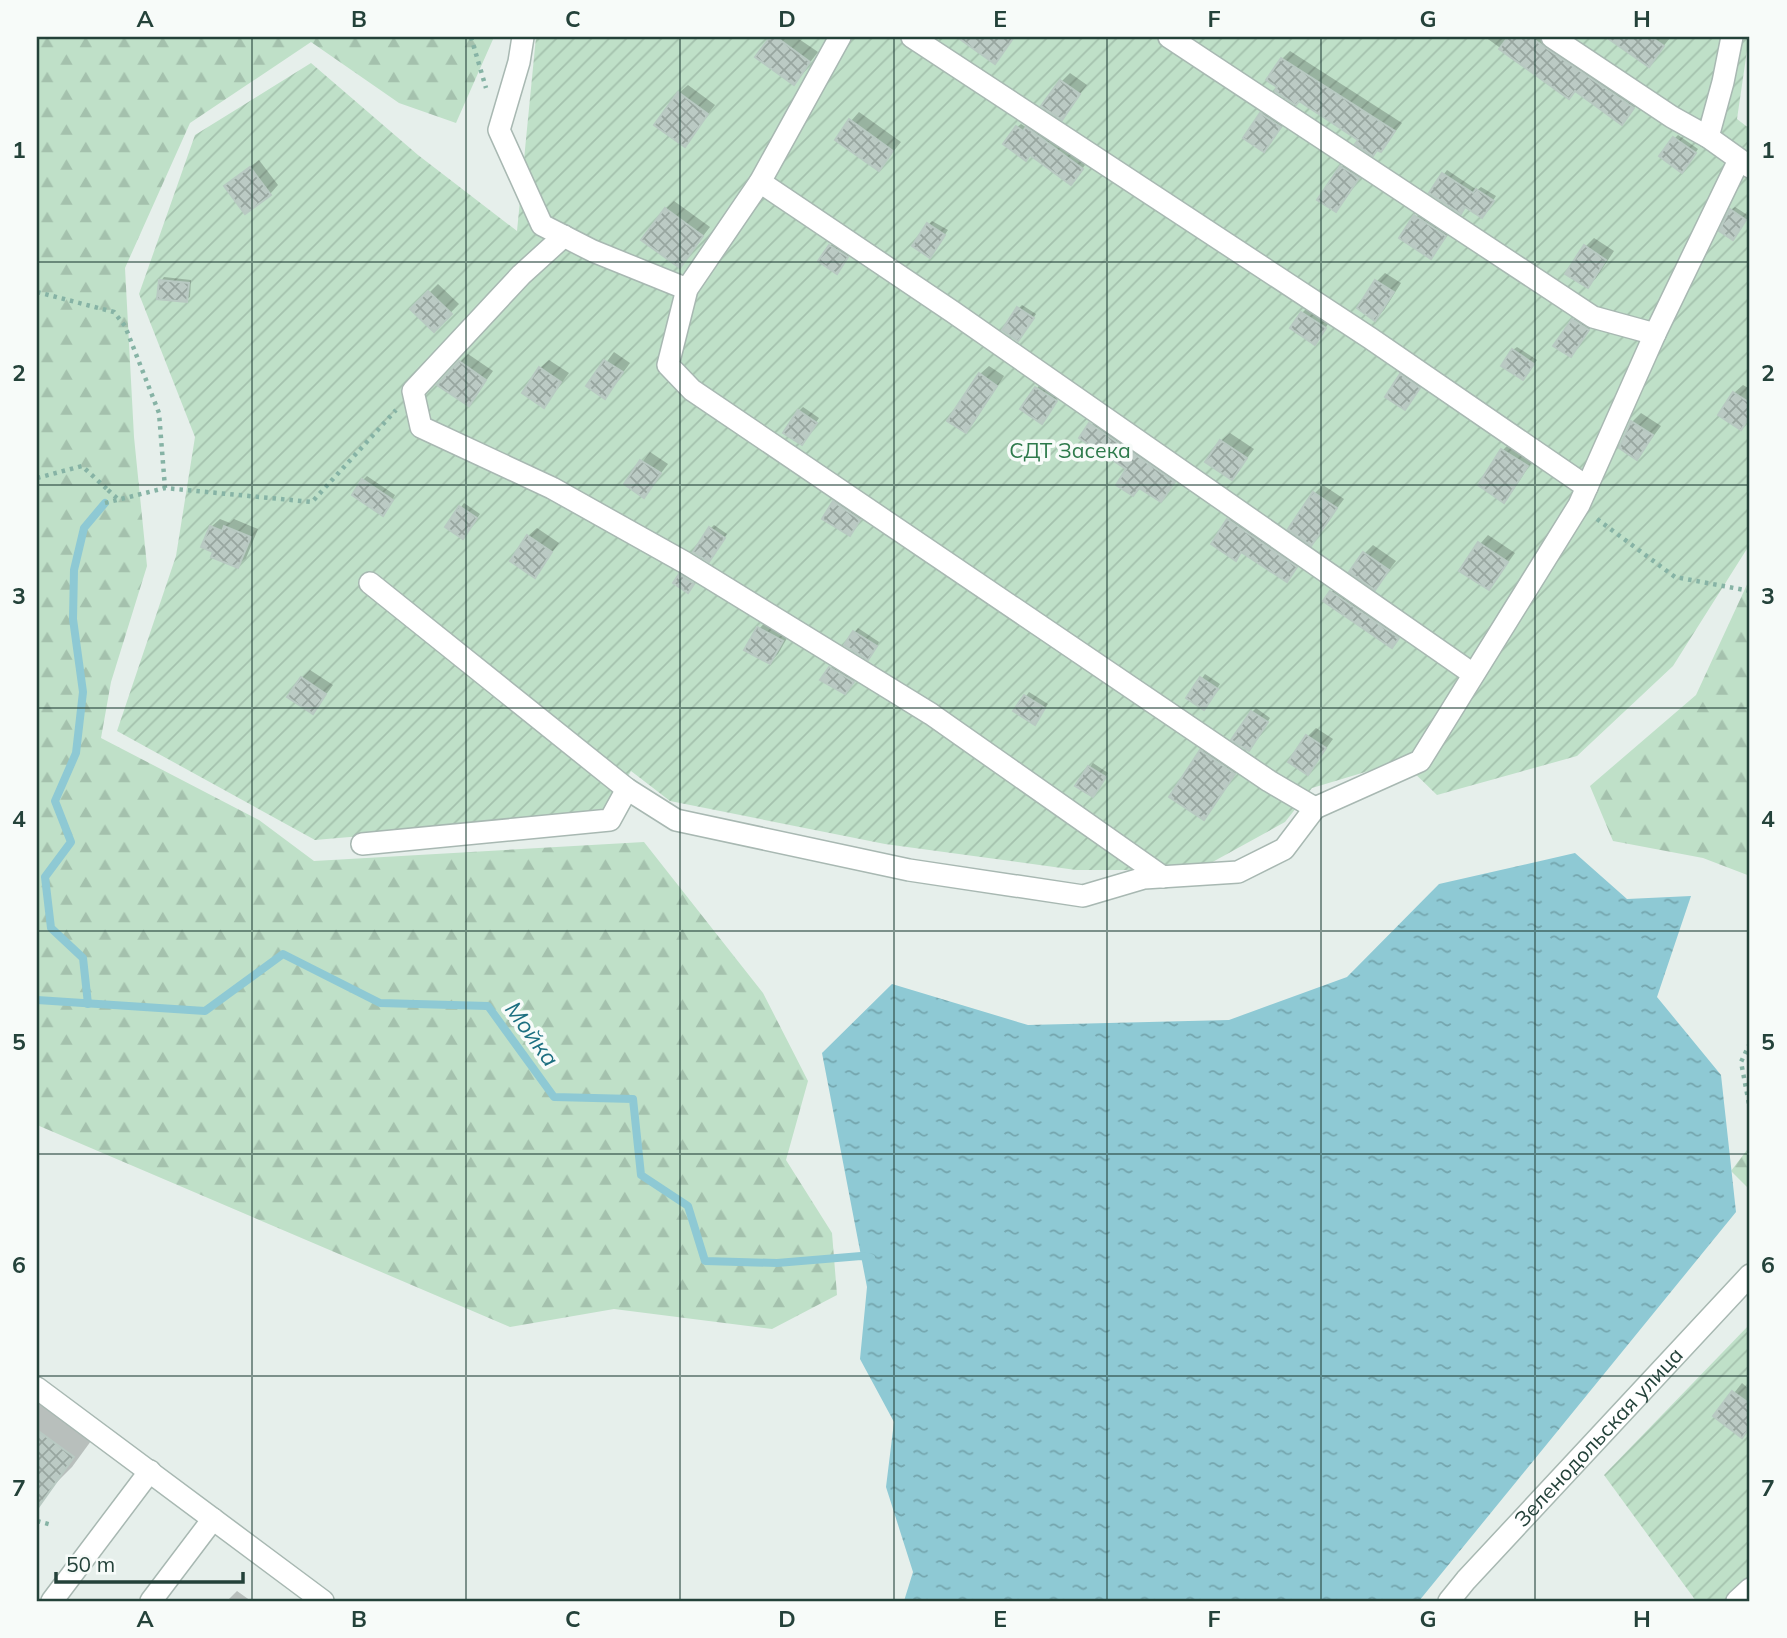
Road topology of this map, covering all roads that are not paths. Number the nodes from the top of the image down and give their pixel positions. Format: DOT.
graph roads {
  1 [pos="523,37"];
  2 [pos="840,37"];
  3 [pos="912,37"];
  4 [pos="1168,37"];
  5 [pos="1552,37"];
  6 [pos="1732,37"];
  7 [pos="1707,137"];
  8 [pos="1745,164"];
  9 [pos="760,182"];
  10 [pos="564,236"];
  11 [pos="687,289"];
  12 [pos="1655,334"];
  13 [pos="1583,496"];
  14 [pos="370,583"];
  15 [pos="1473,674"];
  16 [pos="627,789"];
  17 [pos="1315,808"];
  18 [pos="362,844"];
  19 [pos="1163,877"];
  20 [pos="1750,1275"];
  21 [pos="37,1388"];
  22 [pos="150,1471"];
  23 [pos="213,1519"];
  24 [pos="1750,1589"];
  25 [pos="52,1601"];
  26 [pos="151,1601"];
  27 [pos="323,1601"];
  28 [pos="1449,1601"];
  29 [pos="1737,1601"];
  1 -- 10 [label="street"];
  2 -- 9 [label="street"];
  3 -- 13 [label="street"];
  4 -- 12 [label="street"];
  5 -- 7 [label="street"];
  6 -- 7 [label="street"];
  7 -- 8 [label="street"];
  8 -- 12 [label="street"];
  9 -- 11 [label="street"];
  9 -- 15 [label="street"];
  10 -- 11 [label="street"];
  10 -- 19 [label="street"];
  11 -- 17 [label="street"];
  12 -- 13 [label="street"];
  13 -- 15 [label="street"];
  14 -- 16 [label="street"];
  15 -- 17 [label="street"];
  16 -- 18 [label="street"];
  16 -- 19 [label="street"];
  17 -- 19 [label="street"];
  20 -- 28 [label="street, Зеленодольская улица"];
  21 -- 22 [label="street"];
  22 -- 23 [label="street"];
  22 -- 25 [label="street"];
  23 -- 26 [label="street"];
  23 -- 27 [label="street"];
  24 -- 29 [label="street"];
}
